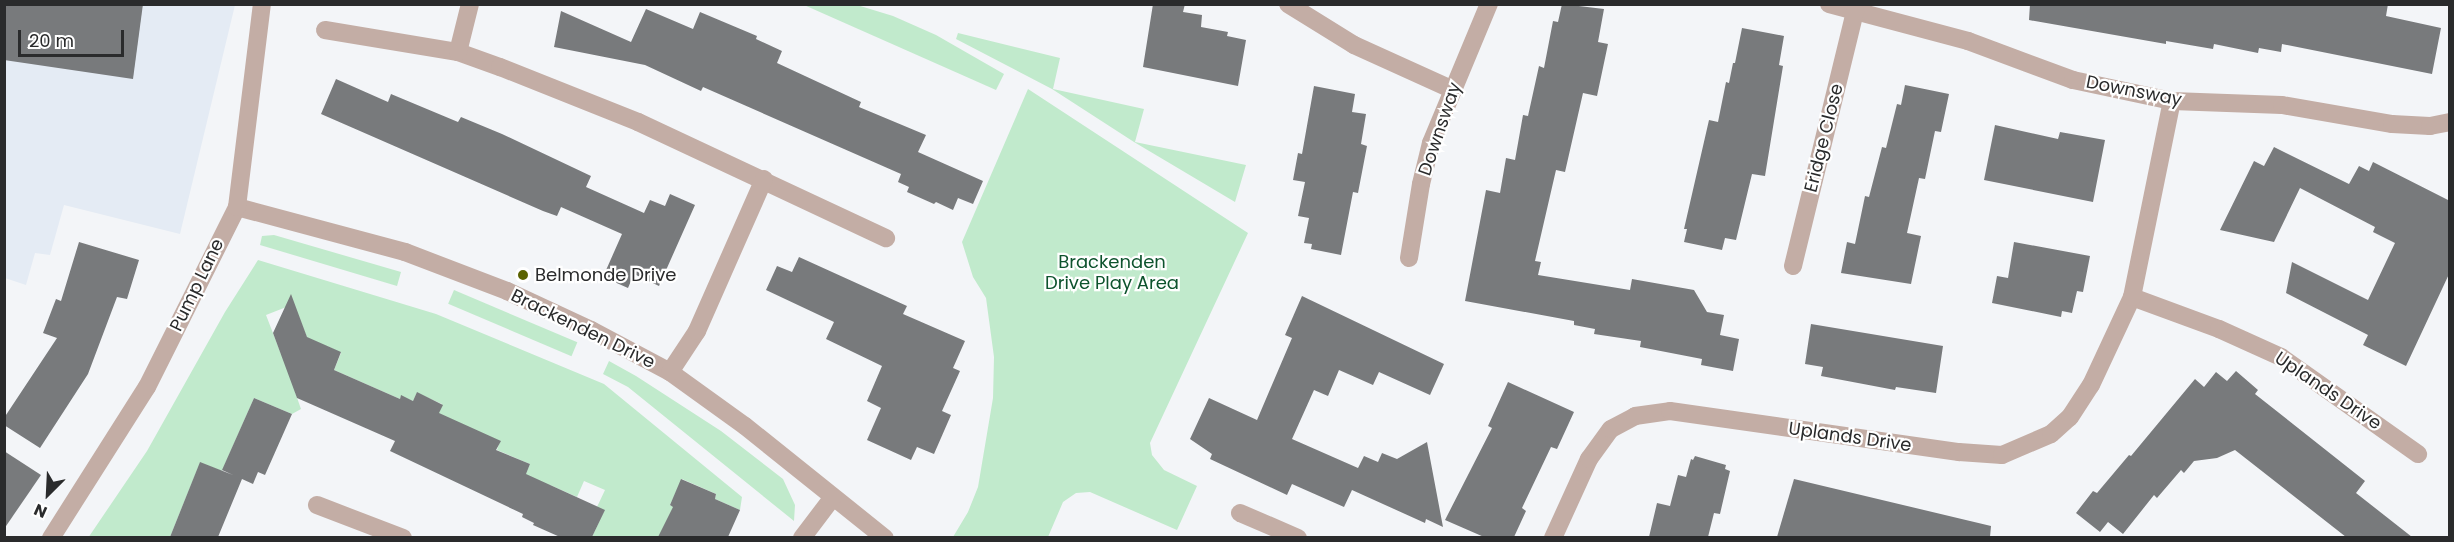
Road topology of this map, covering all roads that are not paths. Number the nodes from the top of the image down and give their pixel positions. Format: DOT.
graph roads {
  1 [pos="262,4"];
  2 [pos="470,4"];
  3 [pos="1288,4"];
  4 [pos="1489,4"];
  5 [pos="1829,4"];
  6 [pos="1855,11"];
  7 [pos="325,30"];
  8 [pos="458,52"];
  9 [pos="1453,90"];
  10 [pos="2172,101"];
  11 [pos="2450,122"];
  12 [pos="764,179"];
  13 [pos="237,207"];
  14 [pos="886,238"];
  15 [pos="1409,258"];
  16 [pos="1793,266"];
  17 [pos="2132,297"];
  18 [pos="670,372"];
  19 [pos="2418,454"];
  20 [pos="833,497"];
  21 [pos="317,505"];
  22 [pos="1240,513"];
  23 [pos="51,537"];
  24 [pos="403,537"];
  25 [pos="802,537"];
  26 [pos="885,537"];
  27 [pos="1298,537"];
  28 [pos="1553,537"];
  1 -- 13 [label="street, Pump Lane"];
  2 -- 8 [label="street"];
  3 -- 9 [label="street"];
  4 -- 9 [label="street, Downsway"];
  5 -- 6 [label="street, Downsway"];
  6 -- 10 [label="street, Downsway"];
  6 -- 16 [label="street, Eridge Close"];
  7 -- 8 [label="street"];
  8 -- 12 [label="street"];
  9 -- 15 [label="street, Downsway"];
  10 -- 11 [label="street, Downsway"];
  10 -- 17 [label="street, Uplands Drive"];
  12 -- 14 [label="street"];
  12 -- 18 [label="street"];
  13 -- 18 [label="street, Brackenden Drive"];
  13 -- 23 [label="street, Pump Lane"];
  17 -- 19 [label="street, Uplands Drive"];
  17 -- 28 [label="street, Uplands Drive"];
  18 -- 20 [label="street, Brackenden Drive"];
  20 -- 25 [label="street"];
  20 -- 26 [label="street, Brackenden Drive"];
  21 -- 24 [label="street"];
  22 -- 27 [label="street"];
}
